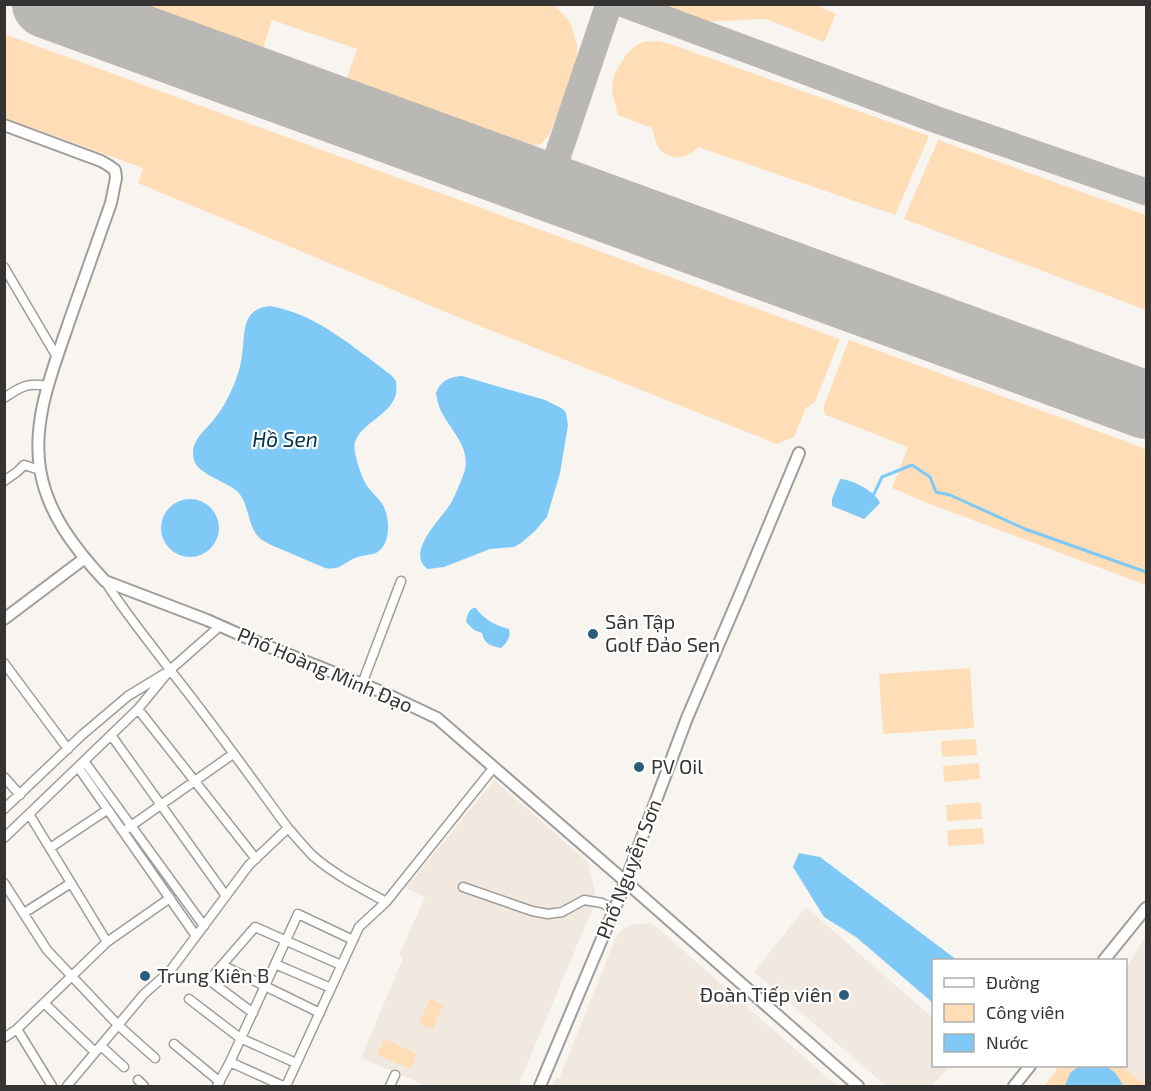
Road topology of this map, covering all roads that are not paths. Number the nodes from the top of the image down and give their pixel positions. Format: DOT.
graph roads {
  1 [pos="4,125"];
  2 [pos="4,267"];
  3 [pos="57,357"];
  4 [pos="47,386"];
  5 [pos="4,398"];
  6 [pos="799,453"];
  7 [pos="40,470"];
  8 [pos="4,481"];
  9 [pos="85,558"];
  10 [pos="105,581"];
  11 [pos="401,581"];
  12 [pos="4,619"];
  13 [pos="220,626"];
  14 [pos="4,663"];
  15 [pos="170,670"];
  16 [pos="362,684"];
  17 [pos="138,709"];
  18 [pos="111,735"];
  19 [pos="68,750"];
  20 [pos="233,754"];
  21 [pos="81,764"];
  22 [pos="494,768"];
  23 [pos="4,777"];
  24 [pos="194,780"];
  25 [pos="20,795"];
  26 [pos="161,804"];
  27 [pos="4,809"];
  28 [pos="107,810"];
  29 [pos="29,814"];
  30 [pos="131,825"];
  31 [pos="288,828"];
  32 [pos="123,832"];
  33 [pos="4,838"];
  34 [pos="50,848"];
  35 [pos="256,859"];
  36 [pos="626,882"];
  37 [pos="71,883"];
  38 [pos="4,884"];
  39 [pos="463,887"];
  40 [pos="226,896"];
  41 [pos="170,898"];
  42 [pos="386,902"];
  43 [pos="1146,908"];
  44 [pos="615,910"];
  45 [pos="24,914"];
  46 [pos="204,926"];
  47 [pos="196,936"];
  48 [pos="352,940"];
  49 [pos="107,942"];
  50 [pos="285,942"];
  51 [pos="1105,959"];
  52 [pos="275,964"];
  53 [pos="222,965"];
  54 [pos="341,965"];
  55 [pos="72,976"];
  56 [pos="265,986"];
  57 [pos="331,988"];
  58 [pos="189,999"];
  59 [pos="44,1003"];
  60 [pos="253,1013"];
  61 [pos="320,1013"];
  62 [pos="118,1025"];
  63 [pos="17,1029"];
  64 [pos="4,1038"];
  65 [pos="240,1038"];
  66 [pos="174,1044"];
  67 [pos="98,1049"];
  68 [pos="155,1058"];
  69 [pos="230,1062"];
  70 [pos="296,1063"];
  71 [pos="124,1067"];
  72 [pos="1028,1067"];
  73 [pos="395,1075"];
  74 [pos="218,1084"];
  75 [pos="52,1086"];
  76 [pos="67,1086"];
  77 [pos="285,1086"];
  78 [pos="390,1086"];
  79 [pos="540,1086"];
  80 [pos="858,1086"];
  81 [pos="1014,1086"];
  1 -- 3 [label="street, Phố Hoàng Minh Đạo"];
  2 -- 3 [label="street"];
  3 -- 4 [label="street, Phố Hoàng Minh Đạo"];
  4 -- 5 [label="street"];
  4 -- 7 [label="street, Phố Hoàng Minh Đạo"];
  6 -- 36 [label="street, Phố Nguyễn Sơn"];
  7 -- 8 [label="street"];
  7 -- 9 [label="street, Phố Hoàng Minh Đạo"];
  9 -- 10 [label="street, Phố Hoàng Minh Đạo"];
  9 -- 12 [label="street"];
  10 -- 13 [label="street, Phố Hoàng Minh Đạo"];
  10 -- 15 [label="street"];
  11 -- 16 [label="street"];
  13 -- 15 [label="street"];
  13 -- 16 [label="street, Phố Hoàng Minh Đạo"];
  14 -- 19 [label="street"];
  15 -- 17 [label="street"];
  15 -- 19 [label="street"];
  15 -- 20 [label="street"];
  16 -- 22 [label="street, Phố Hoàng Minh Đạo"];
  17 -- 18 [label="street"];
  17 -- 24 [label="street"];
  18 -- 21 [label="street"];
  18 -- 26 [label="street"];
  19 -- 25 [label="street"];
  20 -- 24 [label="street"];
  20 -- 31 [label="street"];
  21 -- 28 [label="street"];
  21 -- 29 [label="street"];
  21 -- 30 [label="street"];
  22 -- 36 [label="street, Phố Hoàng Minh Đạo"];
  22 -- 42 [label="street"];
  23 -- 25 [label="street"];
  24 -- 26 [label="street"];
  24 -- 35 [label="street"];
  25 -- 27 [label="street"];
  26 -- 30 [label="street"];
  26 -- 40 [label="street"];
  28 -- 32 [label="street"];
  28 -- 34 [label="street"];
  29 -- 33 [label="street"];
  29 -- 34 [label="street"];
  30 -- 32 [label="street"];
  30 -- 46 [label="street"];
  31 -- 35 [label="street"];
  31 -- 42 [label="street"];
  32 -- 41 [label="street"];
  34 -- 37 [label="street"];
  35 -- 40 [label="street"];
  36 -- 44 [label="street, Phố Nguyễn Sơn"];
  36 -- 80 [label="street, Phố Hoàng Minh Đạo"];
  37 -- 45 [label="street"];
  37 -- 49 [label="street"];
  38 -- 45 [label="street"];
  39 -- 44 [label="street"];
  40 -- 46 [label="street"];
  41 -- 47 [label="street"];
  41 -- 49 [label="street"];
  42 -- 48 [label="street"];
  43 -- 51 [label="street"];
  44 -- 79 [label="street, Phố Nguyễn Sơn"];
  45 -- 55 [label="street"];
  46 -- 47 [label="street"];
  47 -- 62 [label="street"];
  48 -- 50 [label="street"];
  48 -- 54 [label="street"];
  49 -- 55 [label="street"];
  50 -- 52 [label="street"];
  50 -- 53 [label="street"];
  50 -- 54 [label="street"];
  52 -- 56 [label="street"];
  52 -- 57 [label="street"];
  53 -- 56 [label="street"];
  53 -- 60 [label="street"];
  54 -- 57 [label="street"];
  55 -- 59 [label="street"];
  55 -- 62 [label="street"];
  56 -- 60 [label="street"];
  56 -- 61 [label="street"];
  57 -- 61 [label="street"];
  58 -- 65 [label="street"];
  59 -- 63 [label="street"];
  59 -- 67 [label="street"];
  60 -- 65 [label="street"];
  61 -- 70 [label="street"];
  62 -- 67 [label="street"];
  62 -- 68 [label="street"];
  63 -- 64 [label="street"];
  63 -- 75 [label="street"];
  65 -- 69 [label="street"];
  65 -- 70 [label="street"];
  66 -- 74 [label="street"];
  67 -- 71 [label="street"];
  67 -- 76 [label="street"];
  69 -- 74 [label="street"];
  69 -- 77 [label="street"];
  70 -- 77 [label="street"];
  72 -- 81 [label="street"];
  73 -- 78 [label="street"];
}
